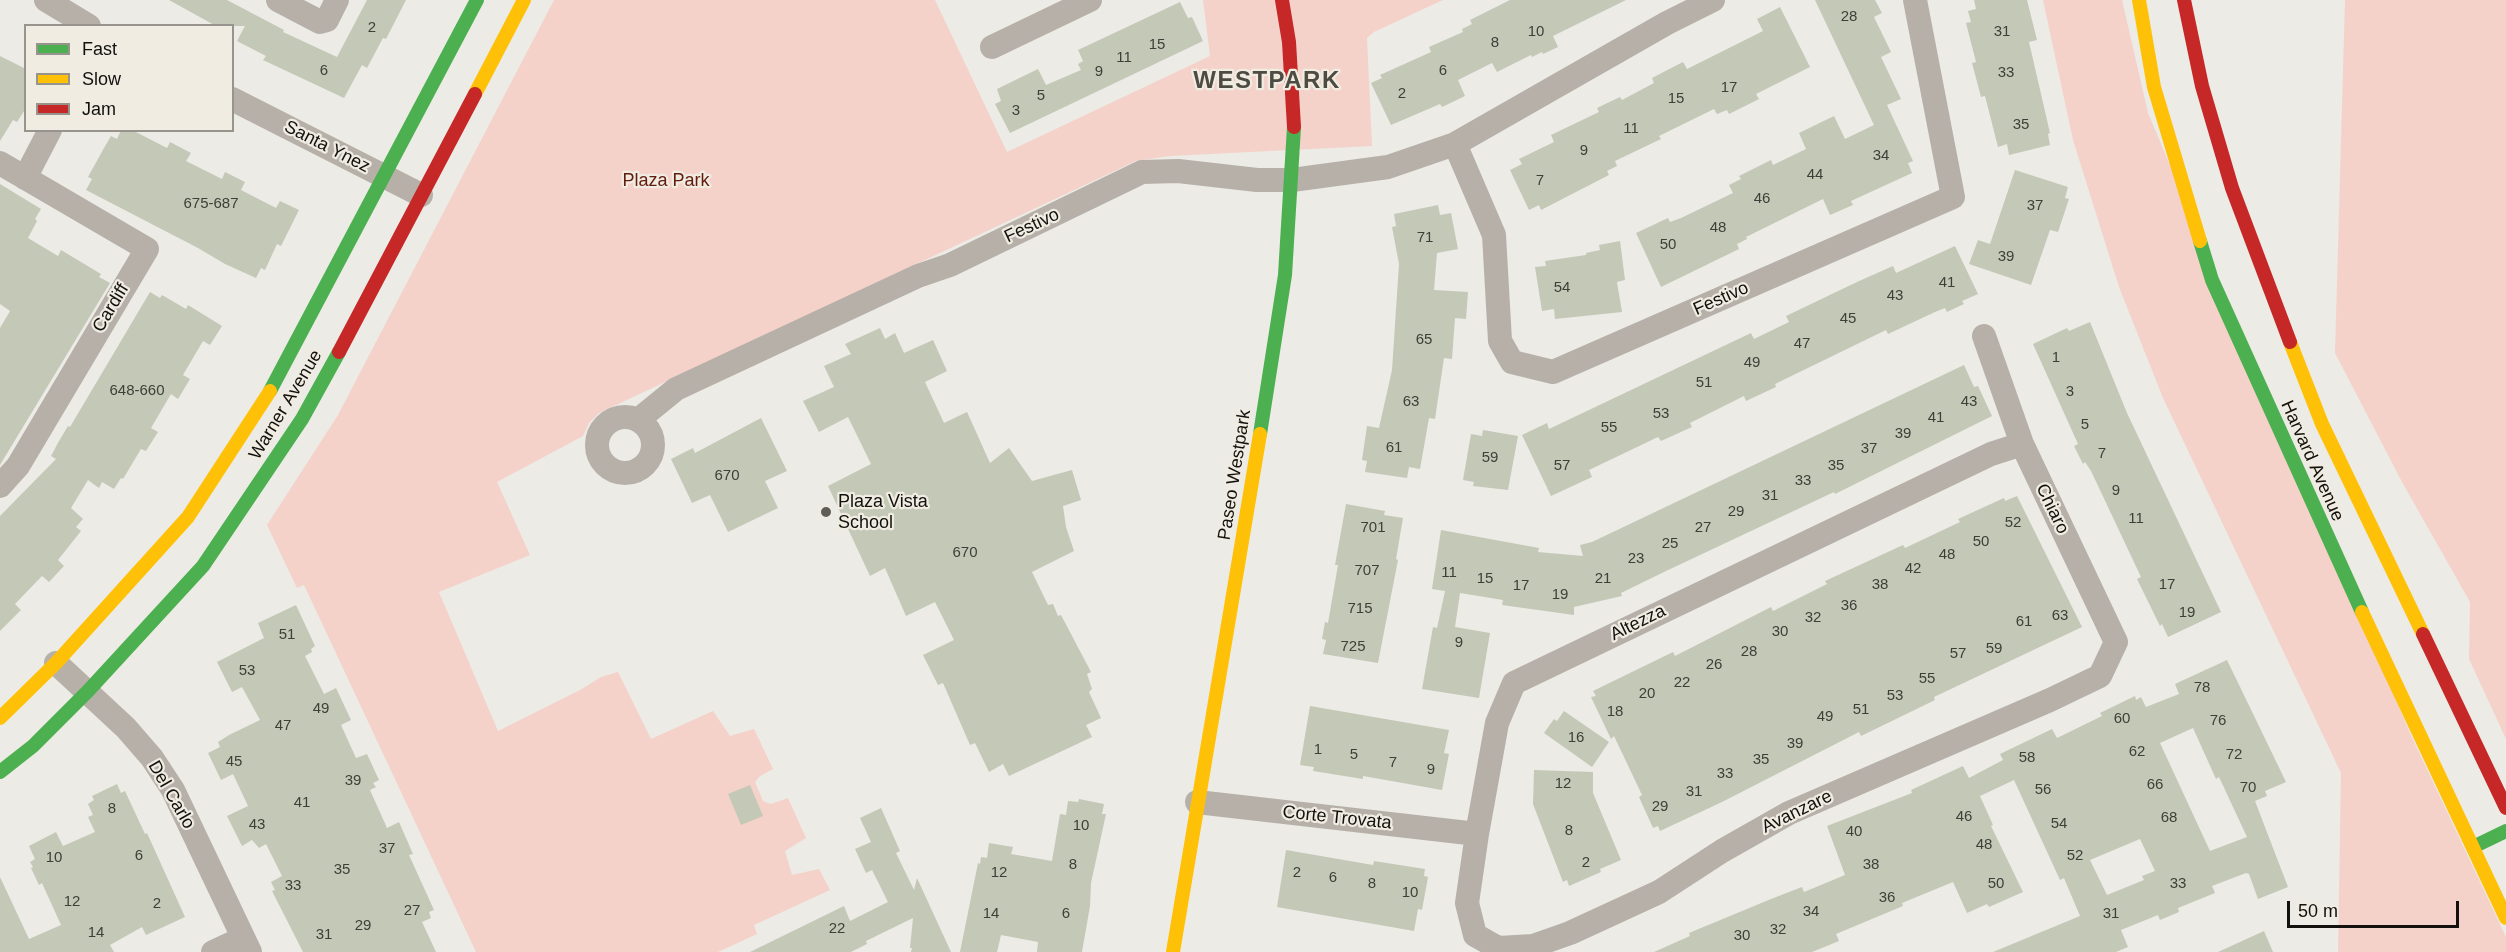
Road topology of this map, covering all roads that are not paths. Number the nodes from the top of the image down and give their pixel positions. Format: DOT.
graph roads {
  1 [pos="46,0"];
  2 [pos="278,0"];
  3 [pos="338,0"];
  4 [pos="477,0"];
  5 [pos="524,0"];
  6 [pos="1090,0"];
  7 [pos="1282,0"];
  8 [pos="1713,0"];
  9 [pos="1915,0"];
  10 [pos="2139,0"];
  11 [pos="2184,0"];
  12 [pos="86,24"];
  13 [pos="992,47"];
  14 [pos="234,100"];
  15 [pos="49,132"];
  16 [pos="1455,144"];
  17 [pos="0,163"];
  18 [pos="383,176"];
  19 [pos="25,178"];
  20 [pos="1292,180"];
  21 [pos="421,195"];
  22 [pos="1984,336"];
  23 [pos="638,420"];
  24 [pos="2022,444"];
  25 [pos="0,486"];
  26 [pos="56,663"];
  27 [pos="2100,676"];
  28 [pos="88,691"];
  29 [pos="0,718"];
  30 [pos="0,772"];
  31 [pos="2497,789"];
  32 [pos="1197,802"];
  33 [pos="2506,808"];
  34 [pos="2506,831"];
  35 [pos="1477,834"];
  36 [pos="2473,847"];
  37 [pos="2506,918"];
  38 [pos="246,945"];
  39 [pos="1498,948"];
  40 [pos="213,952"];
  41 [pos="1173,952"];
  1 -- 12 [label="street"];
  2 -- 3 [label="street"];
  4 -- 18 [label="street, Warner Avenue"];
  5 -- 21 [label="street, Warner Avenue"];
  6 -- 13 [label="street"];
  7 -- 20 [label="street, Paseo Westpark"];
  8 -- 16 [label="street, Festivo"];
  9 -- 16 [label="street, Festivo"];
  10 -- 36 [label="street, Harvard Avenue"];
  11 -- 31 [label="street, Harvard Avenue"];
  14 -- 18 [label="street, Santa Ynez"];
  15 -- 19 [label="street"];
  16 -- 20 [label="street, Festivo"];
  17 -- 19 [label="street, Cardiff"];
  18 -- 21 [label="street, Santa Ynez"];
  18 -- 26 [label="street, Warner Avenue"];
  19 -- 25 [label="street, Cardiff"];
  20 -- 23 [label="street, Festivo"];
  20 -- 32 [label="street, Paseo Westpark"];
  21 -- 28 [label="street, Warner Avenue"];
  22 -- 24 [label="street, Chiaro"];
  24 -- 27 [label="street, Chiaro"];
  24 -- 35 [label="street, Altezza"];
  26 -- 28 [label="street, Del Carlo"];
  26 -- 29 [label="street, Warner Avenue"];
  27 -- 39 [label="street, Avanzare"];
  28 -- 30 [label="street, Warner Avenue"];
  28 -- 38 [label="street, Del Carlo"];
  31 -- 33 [label="street, Harvard Avenue"];
  32 -- 35 [label="street, Corte Trovata"];
  32 -- 41 [label="street, Paseo Westpark"];
  34 -- 36 [label="street"];
  35 -- 39 [label="street, Altezza"];
  36 -- 37 [label="street, Harvard Avenue"];
  38 -- 40 [label="street"];
}
